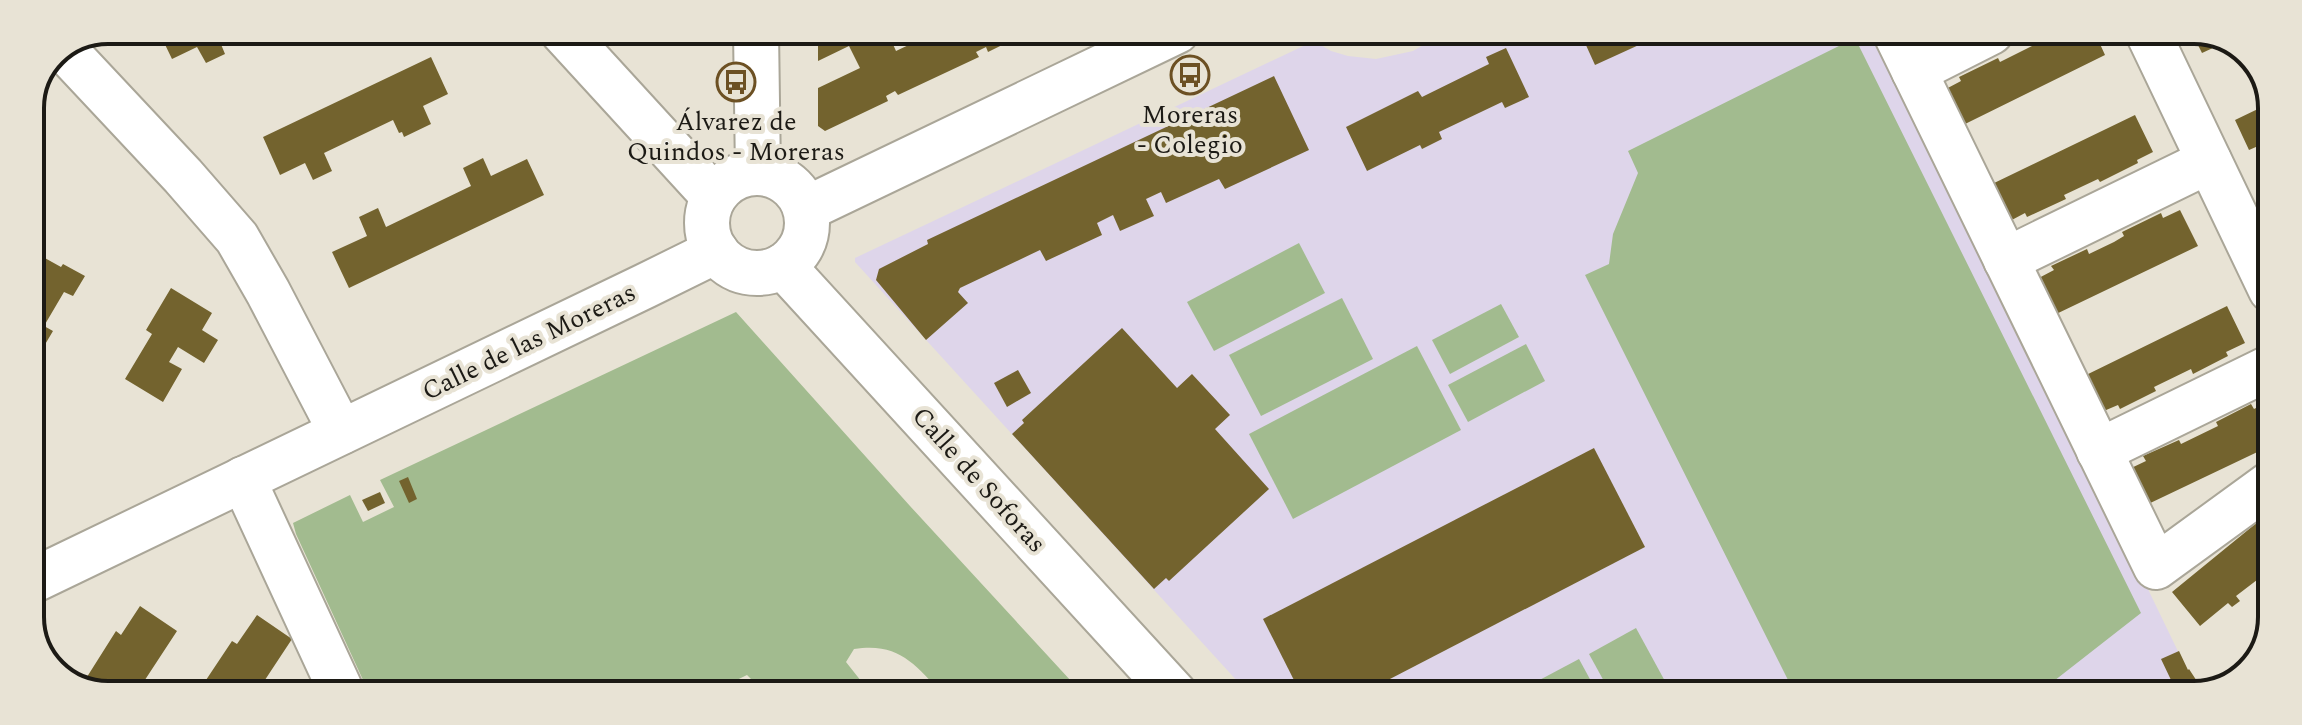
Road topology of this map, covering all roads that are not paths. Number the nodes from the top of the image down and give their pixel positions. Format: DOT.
graph roads {
  1 [pos="574,44"];
  2 [pos="756,44"];
  3 [pos="1150,44"];
  4 [pos="1939,44"];
  5 [pos="2153,44"];
  6 [pos="1904,52"];
  7 [pos="71,56"];
  8 [pos="2209,161"];
  9 [pos="758,173"];
  10 [pos="714,197"];
  11 [pos="806,209"];
  12 [pos="716,251"];
  13 [pos="2006,260"];
  14 [pos="2258,263"];
  15 [pos="783,266"];
  16 [pos="2258,373"];
  17 [pos="341,432"];
  18 [pos="2099,451"];
  19 [pos="243,479"];
  20 [pos="2258,493"];
  21 [pos="44,575"];
  22 [pos="336,681"];
  23 [pos="1163,681"];
  1 -- 10 [label="street"];
  2 -- 9 [label="street"];
  3 -- 11 [label="street"];
  4 -- 6 [label="street"];
  5 -- 8 [label="street"];
  6 -- 13 [label="street"];
  7 -- 17 [label="street"];
  8 -- 13 [label="street"];
  8 -- 14 [label="street"];
  9 -- 10 [label="street"];
  9 -- 11 [label="street"];
  10 -- 12 [label="street"];
  11 -- 15 [label="street"];
  12 -- 15 [label="street"];
  12 -- 17 [label="street, Calle de las Moreras"];
  13 -- 18 [label="street"];
  15 -- 23 [label="street, Calle de Soforas"];
  16 -- 18 [label="street"];
  17 -- 19 [label="street, Calle de las Moreras"];
  18 -- 20 [label="street"];
  19 -- 21 [label="street, Calle de las Moreras"];
  19 -- 22 [label="street"];
}
